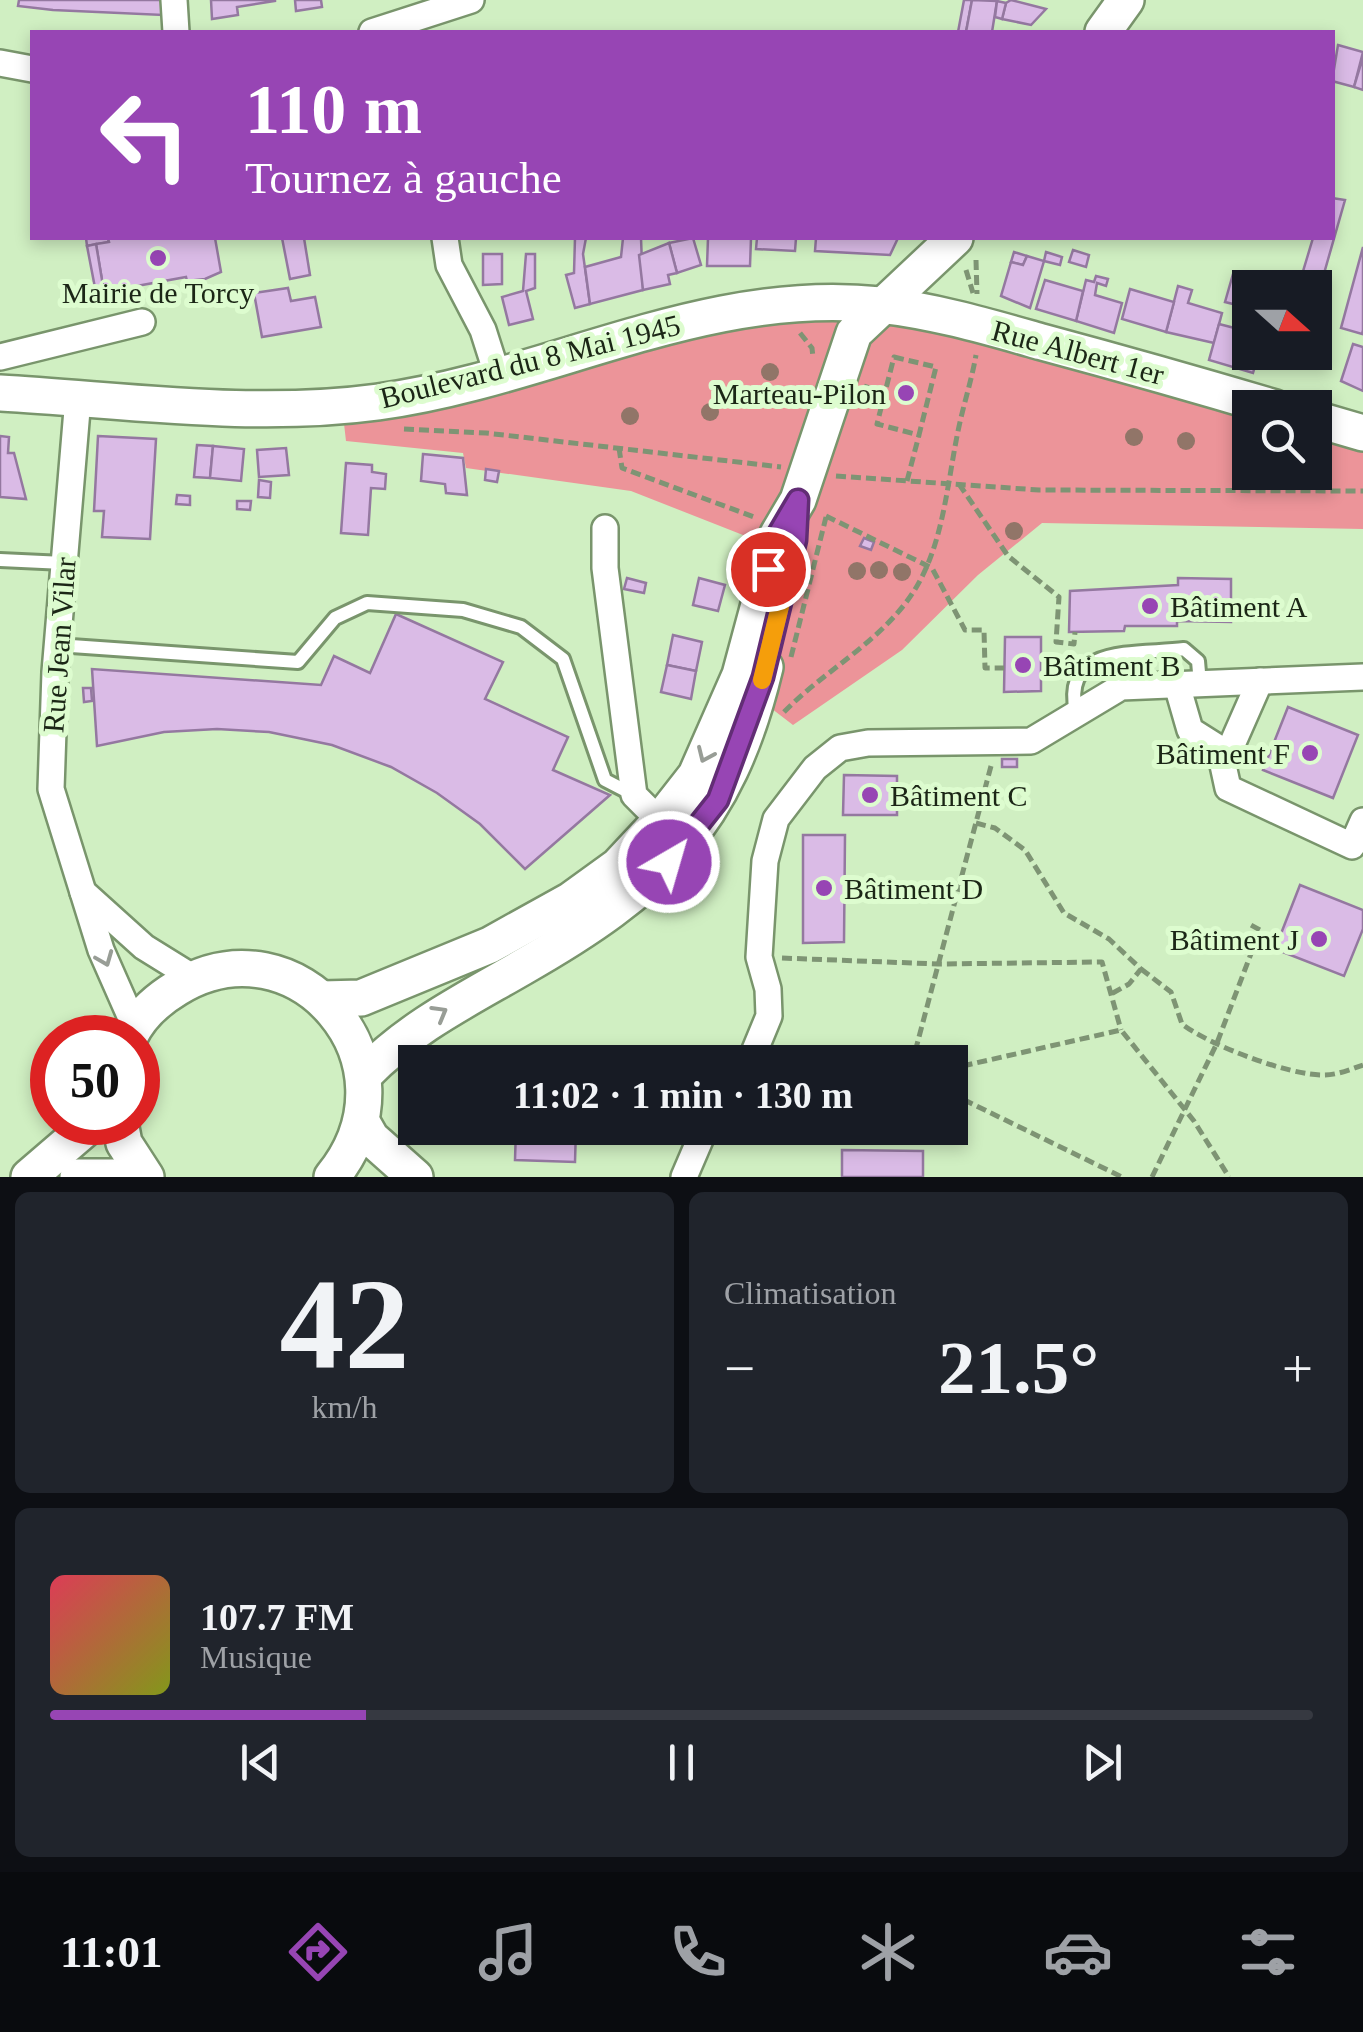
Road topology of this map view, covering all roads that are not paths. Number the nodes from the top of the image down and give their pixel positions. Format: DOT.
graph roads {
  1 [pos="174,0"];
  2 [pos="471,0"];
  3 [pos="1126,0"];
  4 [pos="442,15"];
  5 [pos="176,30"];
  6 [pos="380,30"];
  7 [pos="1104,30"];
  8 [pos="0,63"];
  9 [pos="30,69"];
  10 [pos="445,240"];
  11 [pos="965,244"];
  12 [pos="879,304"];
  13 [pos="142,322"];
  14 [pos="0,357"];
  15 [pos="497,374"];
  16 [pos="0,393"];
  17 [pos="1232,396"];
  18 [pos="78,398"];
  19 [pos="1332,424"];
  20 [pos="1363,433"];
  21 [pos="809,484"];
  22 [pos="606,528"];
  23 [pos="0,560"];
  24 [pos="64,563"];
  25 [pos="57,644"];
  26 [pos="1363,677"];
  27 [pos="1260,681"];
  28 [pos="1189,684"];
  29 [pos="1076,712"];
  30 [pos="1228,754"];
  31 [pos="634,796"];
  32 [pos="1363,821"];
  33 [pos="660,822"];
  34 [pos="80,888"];
  35 [pos="194,978"];
  36 [pos="322,999"];
  37 [pos="126,1015"];
  38 [pos="145,1015"];
  39 [pos="757,1045"];
  40 [pos="365,1074"];
  41 [pos="363,1124"];
  42 [pos="67,1145"];
  43 [pos="125,1145"];
  44 [pos="698,1145"];
  45 [pos="29,1177"];
  46 [pos="78,1177"];
  47 [pos="128,1177"];
  48 [pos="146,1177"];
  49 [pos="332,1177"];
  50 [pos="416,1177"];
  51 [pos="684,1177"];
  1 -- 5 [label="street"];
  2 -- 4 [label="street"];
  3 -- 7 [label="main road"];
  4 -- 6 [label="street"];
  8 -- 9 [label="street"];
  10 -- 15 [label="street"];
  11 -- 12 [label="main road"];
  12 -- 15 [label="main road, Boulevard du 8 Mai 1945"];
  12 -- 17 [label="main road, Rue Albert 1er"];
  12 -- 21 [label="main road"];
  13 -- 14 [label="street"];
  15 -- 18 [label="main road, Boulevard du 8 Mai 1945"];
  16 -- 18 [label="main road, Boulevard du 8 Mai 1945"];
  18 -- 24 [label="street, Rue Jean Vilar"];
  19 -- 20 [label="main road"];
  21 -- 33 [label="main road, one-way"];
  40 -- 21 [label="main road, one-way"];
  22 -- 31 [label="street"];
  23 -- 24 [label="lane"];
  24 -- 25 [label="street, Rue Jean Vilar"];
  25 -- 31 [label="lane"];
  25 -- 34 [label="street, Rue Jean Vilar"];
  26 -- 27 [label="street"];
  27 -- 28 [label="street"];
  27 -- 30 [label="street"];
  28 -- 29 [label="street"];
  28 -- 29 [label="lane"];
  28 -- 30 [label="street"];
  29 -- 39 [label="street"];
  30 -- 32 [label="street"];
  31 -- 33 [label="street"];
  33 -- 36 [label="main road"];
  34 -- 35 [label="street"];
  34 -- 37 [label="street, Rue Jean Vilar, one-way"];
  35 -- 36 [label="main road"];
  35 -- 38 [label="main road"];
  36 -- 40 [label="main road"];
  40 -- 41 [label="main road"];
  41 -- 49 [label="main road"];
  41 -- 50 [label="main road"];
  42 -- 45 [label="main road"];
  43 -- 48 [label="main road"];
  44 -- 51 [label="street"];
  46 -- 47 [label="main road"];
}
